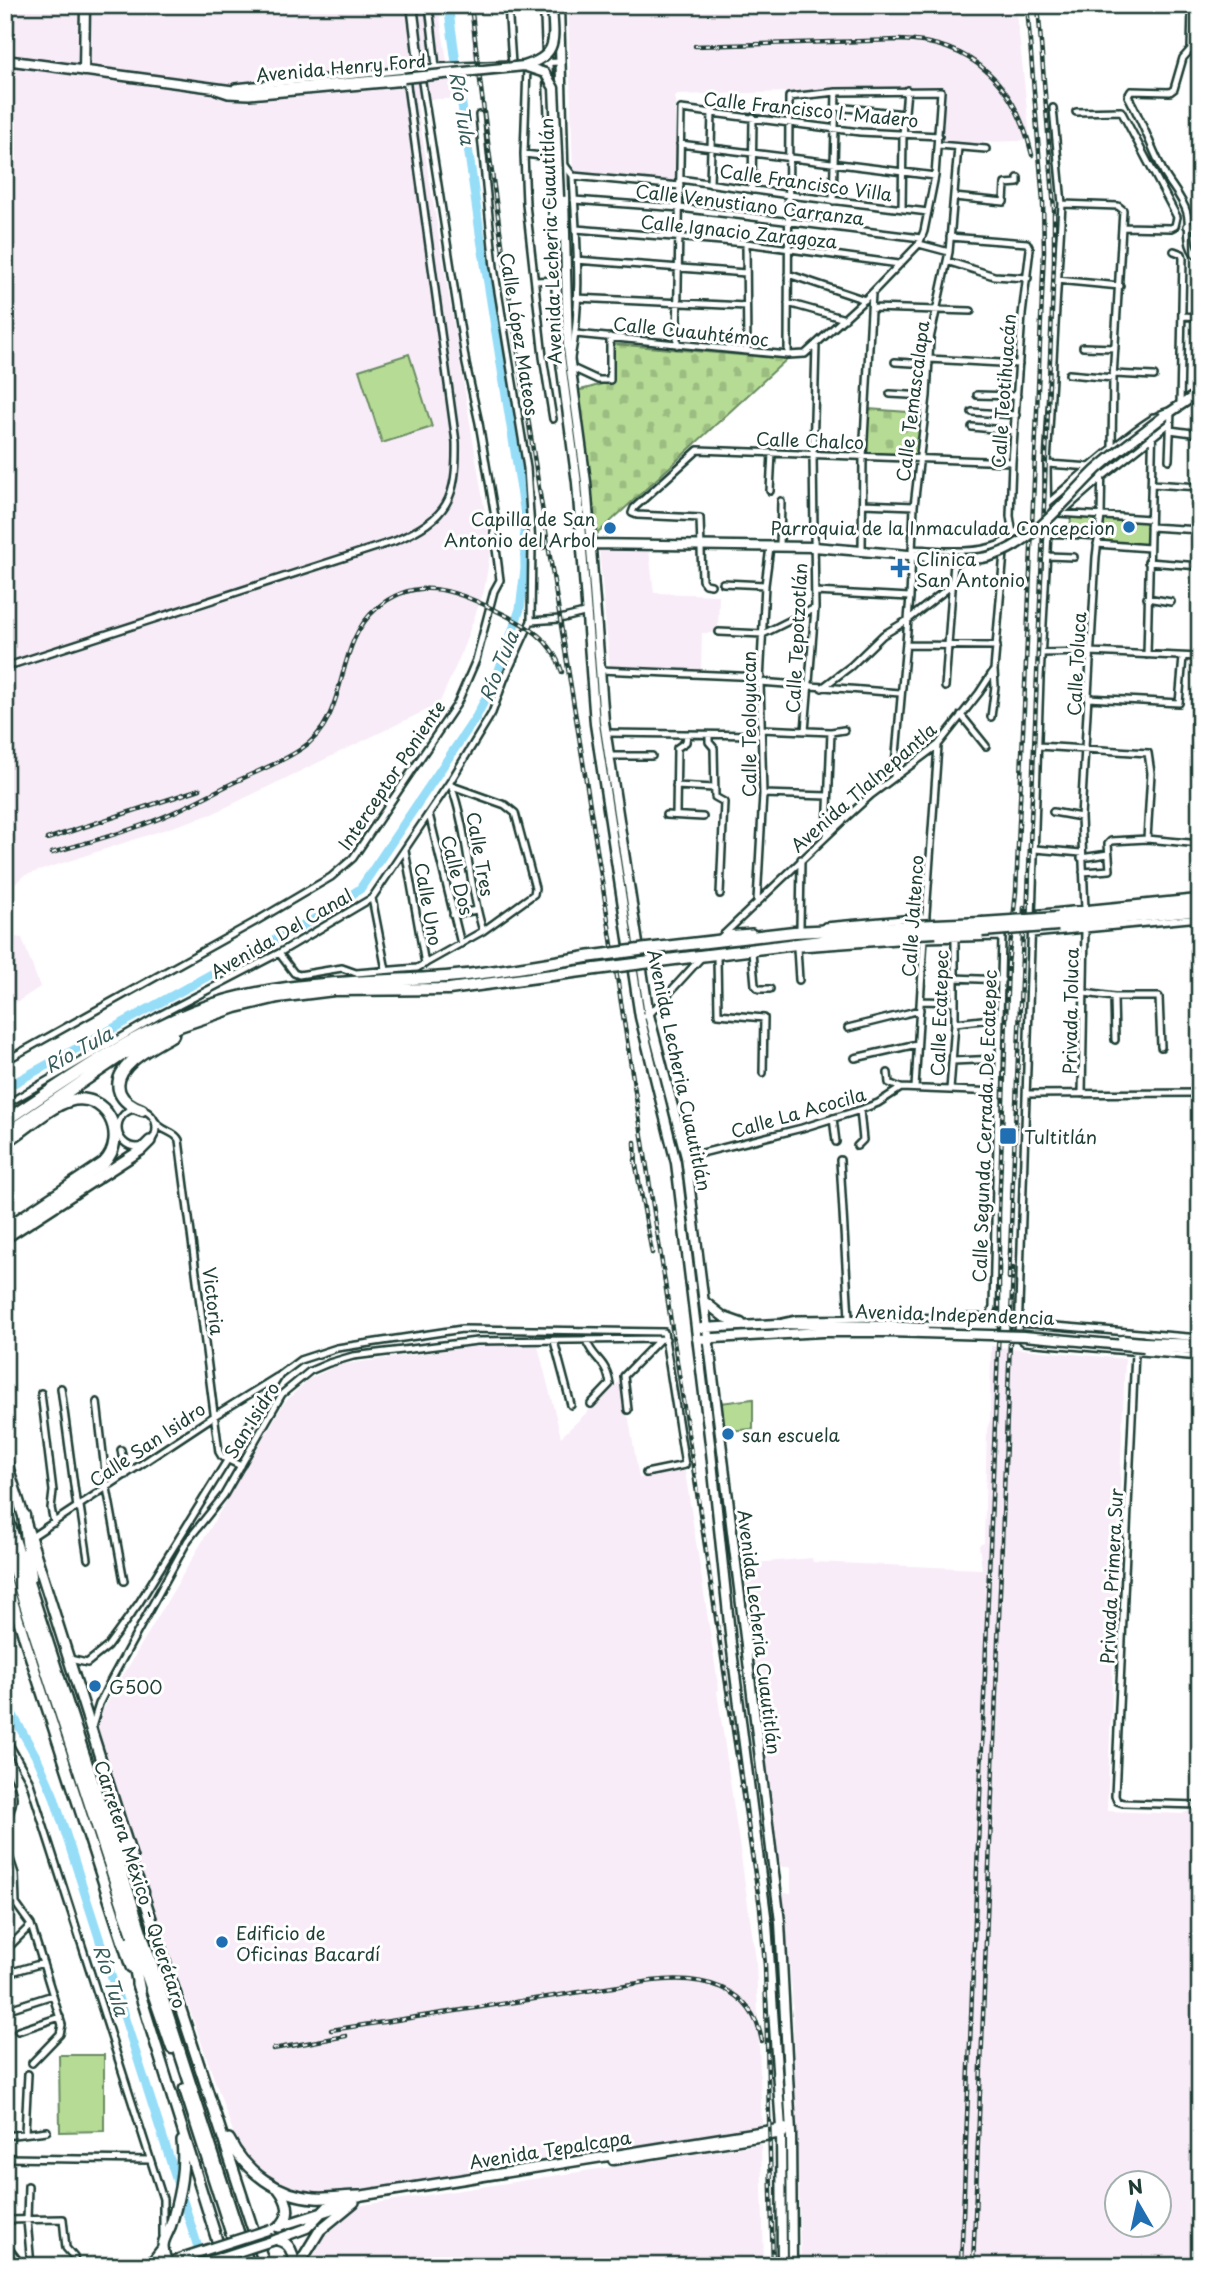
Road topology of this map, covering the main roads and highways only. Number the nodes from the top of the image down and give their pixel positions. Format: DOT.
graph roads {
  1 [pos="86,5"];
  2 [pos="412,5"];
  3 [pos="545,5"];
  4 [pos="552,5"];
  5 [pos="559,5"];
  6 [pos="5,60"];
  7 [pos="525,65"];
  8 [pos="420,69"];
  9 [pos="84,71"];
  10 [pos="560,75"];
  11 [pos="548,77"];
  12 [pos="555,248"];
  13 [pos="567,366"];
  14 [pos="1200,392"];
  15 [pos="587,544"];
  16 [pos="1200,900"];
  17 [pos="1200,910"];
  18 [pos="1058,922"];
  19 [pos="919,933"];
  20 [pos="236,1007"];
  21 [pos="645,1016"];
  22 [pos="142,1110"];
  23 [pos="5,1121"];
  24 [pos="5,1134"];
  25 [pos="151,1140"];
  26 [pos="5,1142"];
  27 [pos="5,1229"];
  28 [pos="5,1238"];
  29 [pos="705,1301"];
  30 [pos="748,1325"];
  31 [pos="708,1328"];
  32 [pos="696,1329"];
  33 [pos="888,1329"];
  34 [pos="709,1338"];
  35 [pos="697,1339"];
  36 [pos="1144,1344"];
  37 [pos="1200,1344"];
  38 [pos="1200,1350"];
  39 [pos="5,1458"];
  40 [pos="5,1511"];
  41 [pos="24,1515"];
  42 [pos="5,1544"];
  43 [pos="5,1578"];
  44 [pos="37,1614"];
  45 [pos="92,1785"];
  46 [pos="143,1892"];
  47 [pos="123,1906"];
  48 [pos="139,1989"];
  49 [pos="211,2099"];
  50 [pos="179,2115"];
  51 [pos="791,2130"];
  52 [pos="781,2131"];
  53 [pos="274,2185"];
  54 [pos="357,2199"];
  55 [pos="319,2214"];
  56 [pos="275,2228"];
  57 [pos="276,2240"];
  58 [pos="163,2243"];
  59 [pos="5,2246"];
  60 [pos="162,2265"];
  61 [pos="20,2266"];
  62 [pos="148,2266"];
  63 [pos="194,2266"];
  64 [pos="225,2266"];
  65 [pos="242,2266"];
  66 [pos="249,2266"];
  67 [pos="265,2266"];
  68 [pos="296,2266"];
  69 [pos="782,2266"];
  70 [pos="792,2266"];
  1 -- 9 [label="main road"];
  2 -- 8 [label="main road"];
  3 -- 11 [label="main road, Avenida Lecheria Cuautitlán"];
  4 -- 7 [label="main road, bridge"];
  5 -- 10 [label="main road, Avenida Lecheria Cuautitlán"];
  6 -- 9 [label="main road, Avenida Henry Ford"];
  7 -- 9 [label="main road, Avenida Henry Ford, bridge"];
  7 -- 12 [label="main road, bridge"];
  10 -- 11 [label="main road"];
  10 -- 13 [label="main road, Avenida Lecheria Cuautitlán"];
  11 -- 12 [label="main road, Avenida Lecheria Cuautitlán"];
  12 -- 13 [label="main road, Avenida Lecheria Cuautitlán"];
  13 -- 15 [label="main road, Avenida Lecheria Cuautitlán"];
  14 -- 15 [label="main road, bridge"];
  15 -- 21 [label="main road, Avenida Lecheria Cuautitlán"];
  15 -- 21 [label="main road, Avenida Lecheria Cuautitlán"];
  16 -- 18 [label="highway"];
  17 -- 18 [label="highway"];
  18 -- 19 [label="highway, bridge"];
  19 -- 20 [label="highway, bridge"];
  19 -- 23 [label="highway, bridge"];
  20 -- 22 [label="highway"];
  20 -- 24 [label="highway"];
  21 -- 29 [label="main road, Avenida Lecheria Cuautitlán"];
  21 -- 32 [label="main road, Avenida Lecheria Cuautitlán"];
  25 -- 28 [label="main road"];
  26 -- 27 [label="highway"];
  29 -- 30 [label="main road"];
  29 -- 31 [label="main road, Avenida Lecheria Cuautitlán"];
  30 -- 31 [label="main road, Avenida Independencia"];
  30 -- 33 [label="main road, Avenida Independencia"];
  31 -- 32 [label="main road"];
  31 -- 34 [label="main road, Avenida Lecheria Cuautitlán"];
  32 -- 35 [label="main road, Avenida Lecheria Cuautitlán"];
  33 -- 34 [label="main road, Avenida Independencia"];
  33 -- 36 [label="main road, Avenida Independencia, bridge"];
  34 -- 35 [label="main road"];
  34 -- 51 [label="main road, Avenida Lecheria Cuautitlán"];
  35 -- 52 [label="main road, Avenida Lecheria Cuautitlán"];
  36 -- 37 [label="main road, Avenida Independencia"];
  36 -- 38 [label="main road, Avenida Independencia"];
  39 -- 41 [label="main road"];
  40 -- 44 [label="highway, Carretera México - Querétaro"];
  41 -- 44 [label="highway"];
  41 -- 46 [label="main road"];
  42 -- 47 [label="highway, Carretera México - Querétaro"];
  43 -- 48 [label="main road"];
  44 -- 45 [label="highway, Carretera México - Querétaro"];
  45 -- 46 [label="highway"];
  45 -- 66 [label="highway, Carretera México - Querétaro"];
  46 -- 49 [label="main road"];
  47 -- 48 [label="highway"];
  47 -- 65 [label="highway, Carretera México - Querétaro"];
  48 -- 50 [label="main road"];
  49 -- 53 [label="main road"];
  49 -- 67 [label="main road"];
  50 -- 58 [label="main road"];
  50 -- 64 [label="main road"];
  51 -- 52 [label="main road, Avenida Tepalcapa"];
  51 -- 70 [label="main road, Avenida Lecheria Cuautitlán"];
  52 -- 54 [label="main road, Avenida Tepalcapa"];
  52 -- 69 [label="main road, Avenida Lecheria Cuautitlán"];
  53 -- 54 [label="main road"];
  53 -- 56 [label="main road"];
  54 -- 55 [label="main road, Avenida Tepalcapa"];
  54 -- 68 [label="main road"];
  55 -- 56 [label="main road, Avenida Tepalcapa"];
  55 -- 57 [label="main road, Avenida Tepalcapa"];
  56 -- 60 [label="main road, Avenida Tepalcapa, bridge"];
  57 -- 63 [label="main road, Avenida Tepalcapa, bridge"];
  57 -- 68 [label="main road"];
  58 -- 60 [label="main road"];
  58 -- 62 [label="main road"];
  59 -- 61 [label="main road"];
  60 -- 62 [label="main road, Avenida Tepalcapa"];
}
